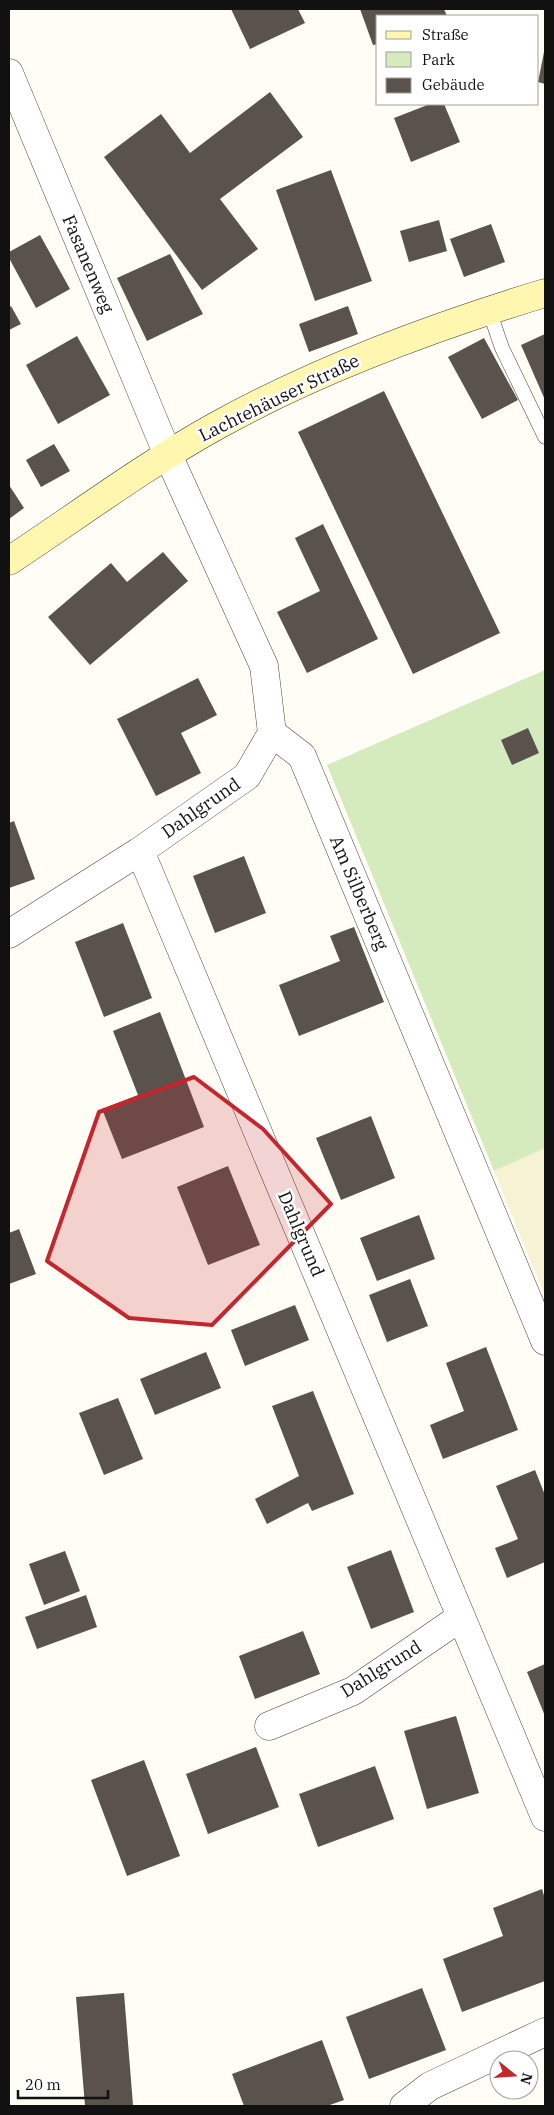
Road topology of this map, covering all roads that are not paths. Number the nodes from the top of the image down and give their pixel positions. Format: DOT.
graph roads {
  1 [pos="9,73"];
  2 [pos="545,294"];
  3 [pos="489,310"];
  4 [pos="545,437"];
  5 [pos="168,455"];
  6 [pos="9,561"];
  7 [pos="272,733"];
  8 [pos="140,851"];
  9 [pos="9,934"];
  10 [pos="545,1341"];
  11 [pos="461,1617"];
  12 [pos="269,1726"];
  13 [pos="545,1817"];
  14 [pos="545,2032"];
  15 [pos="434,2096"];
  16 [pos="404,2106"];
  1 -- 5 [label="street, Fasanenweg"];
  2 -- 3 [label="street, Lachtehäuser Straße"];
  3 -- 4 [label="lane"];
  3 -- 5 [label="street, Lachtehäuser Straße"];
  5 -- 6 [label="street, Lachtehäuser Straße"];
  5 -- 7 [label="street"];
  7 -- 8 [label="street, Dahlgrund"];
  7 -- 10 [label="street, Am Silberberg"];
  8 -- 9 [label="street, Dahlgrund"];
  8 -- 11 [label="street, Dahlgrund"];
  11 -- 12 [label="street, Dahlgrund"];
  11 -- 13 [label="street, Dahlgrund"];
  14 -- 15 [label="street"];
  15 -- 16 [label="street"];
}
